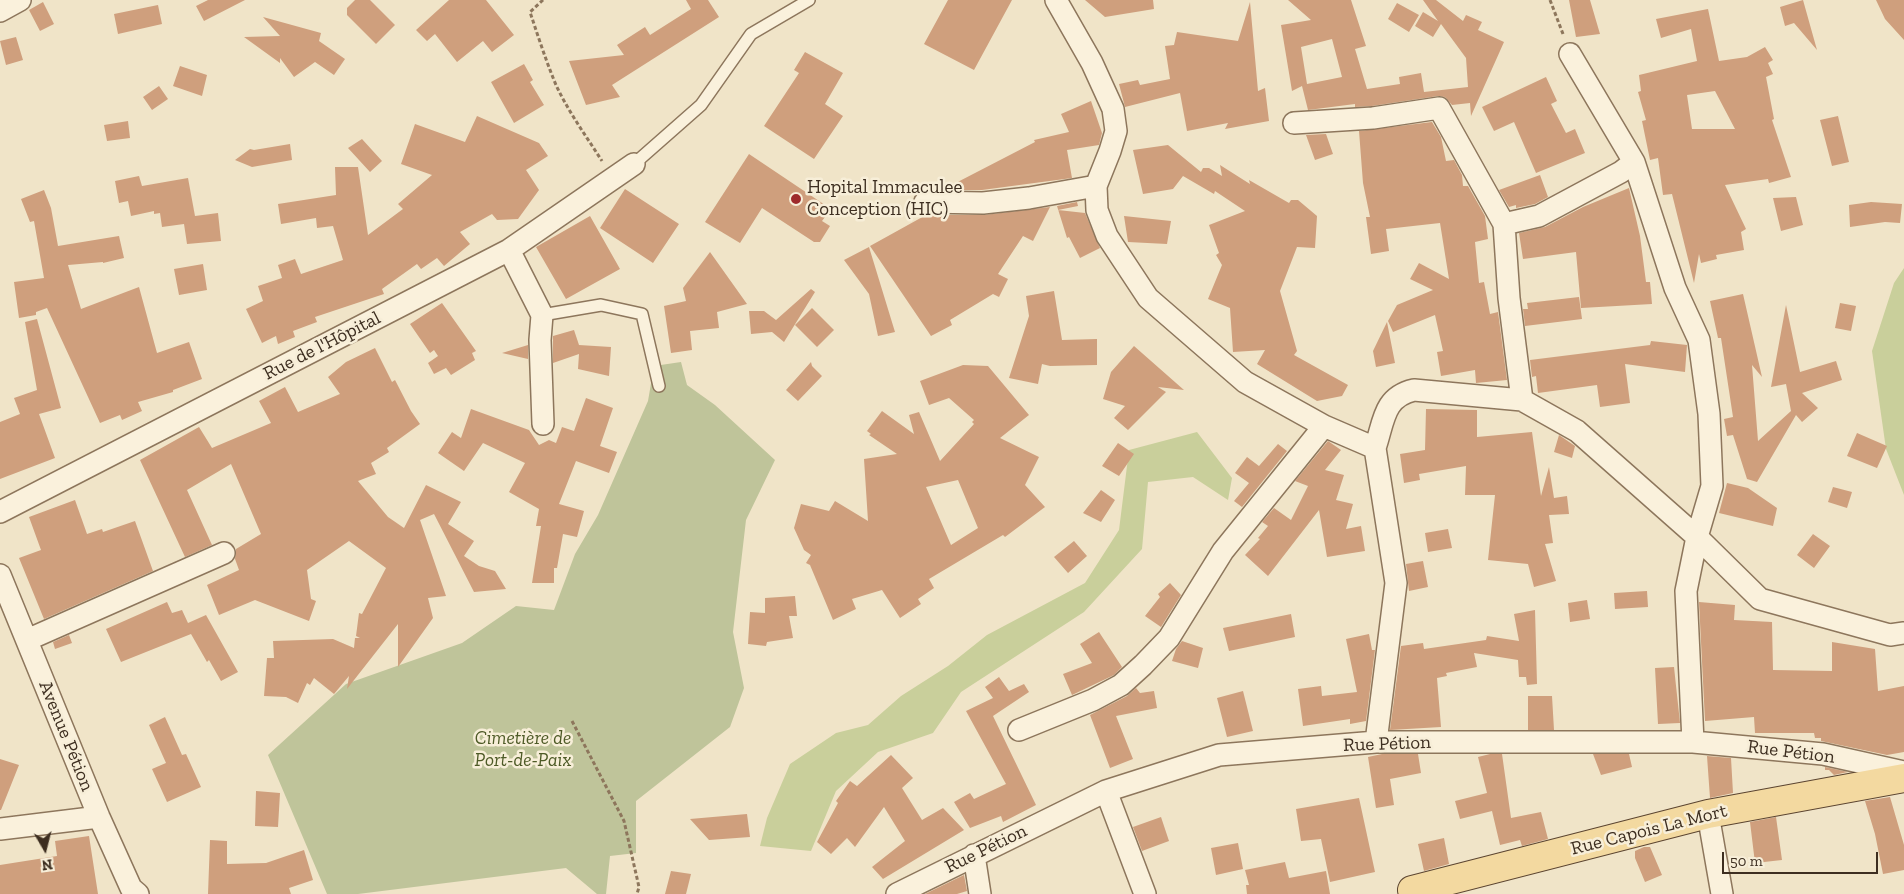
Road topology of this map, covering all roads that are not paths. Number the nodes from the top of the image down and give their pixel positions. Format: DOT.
graph roads {
  1 [pos="20,0"];
  2 [pos="809,0"];
  3 [pos="1056,0"];
  4 [pos="0,11"];
  5 [pos="1570,54"];
  6 [pos="1294,123"];
  7 [pos="1634,162"];
  8 [pos="634,164"];
  9 [pos="1096,186"];
  10 [pos="925,202"];
  11 [pos="1504,224"];
  12 [pos="509,250"];
  13 [pos="542,316"];
  14 [pos="659,386"];
  15 [pos="1522,400"];
  16 [pos="543,424"];
  17 [pos="1324,426"];
  18 [pos="1375,448"];
  19 [pos="0,512"];
  20 [pos="1697,538"];
  21 [pos="224,553"];
  22 [pos="0,575"];
  23 [pos="1904,633"];
  24 [pos="26,640"];
  25 [pos="1018,730"];
  26 [pos="1376,742"];
  27 [pos="1694,742"];
  28 [pos="1904,772"];
  29 [pos="1904,778"];
  30 [pos="1106,791"];
  31 [pos="1708,814"];
  32 [pos="99,817"];
  33 [pos="0,829"];
  34 [pos="974,855"];
  35 [pos="1407,893"];
  36 [pos="138,894"];
  37 [pos="897,894"];
  38 [pos="980,894"];
  39 [pos="1145,894"];
  40 [pos="1722,894"];
  1 -- 4 [label="street"];
  2 -- 8 [label="lane"];
  3 -- 9 [label="street"];
  5 -- 7 [label="street"];
  6 -- 11 [label="street"];
  7 -- 11 [label="street"];
  7 -- 20 [label="street"];
  8 -- 12 [label="street, Rue de l'Hôpital"];
  9 -- 10 [label="street"];
  9 -- 17 [label="street"];
  11 -- 15 [label="street"];
  12 -- 13 [label="street"];
  12 -- 19 [label="street, Rue de l'Hôpital"];
  13 -- 14 [label="lane"];
  13 -- 16 [label="street"];
  15 -- 18 [label="street"];
  15 -- 20 [label="street"];
  17 -- 18 [label="street"];
  17 -- 25 [label="street"];
  18 -- 26 [label="street"];
  20 -- 23 [label="street"];
  20 -- 27 [label="street"];
  21 -- 24 [label="street"];
  22 -- 24 [label="street, Avenue Pétion"];
  24 -- 32 [label="street, Avenue Pétion"];
  26 -- 27 [label="street, Rue Pétion"];
  26 -- 30 [label="street, Rue Pétion"];
  27 -- 28 [label="street, Rue Pétion"];
  29 -- 31 [label="main road, Rue Capois La Mort"];
  30 -- 34 [label="street, Rue Pétion"];
  30 -- 39 [label="street"];
  31 -- 35 [label="main road, Rue Capois La Mort"];
  31 -- 40 [label="street"];
  32 -- 33 [label="street"];
  32 -- 36 [label="street, Avenue Pétion"];
  34 -- 37 [label="street, Rue Pétion"];
  34 -- 38 [label="street"];
}
